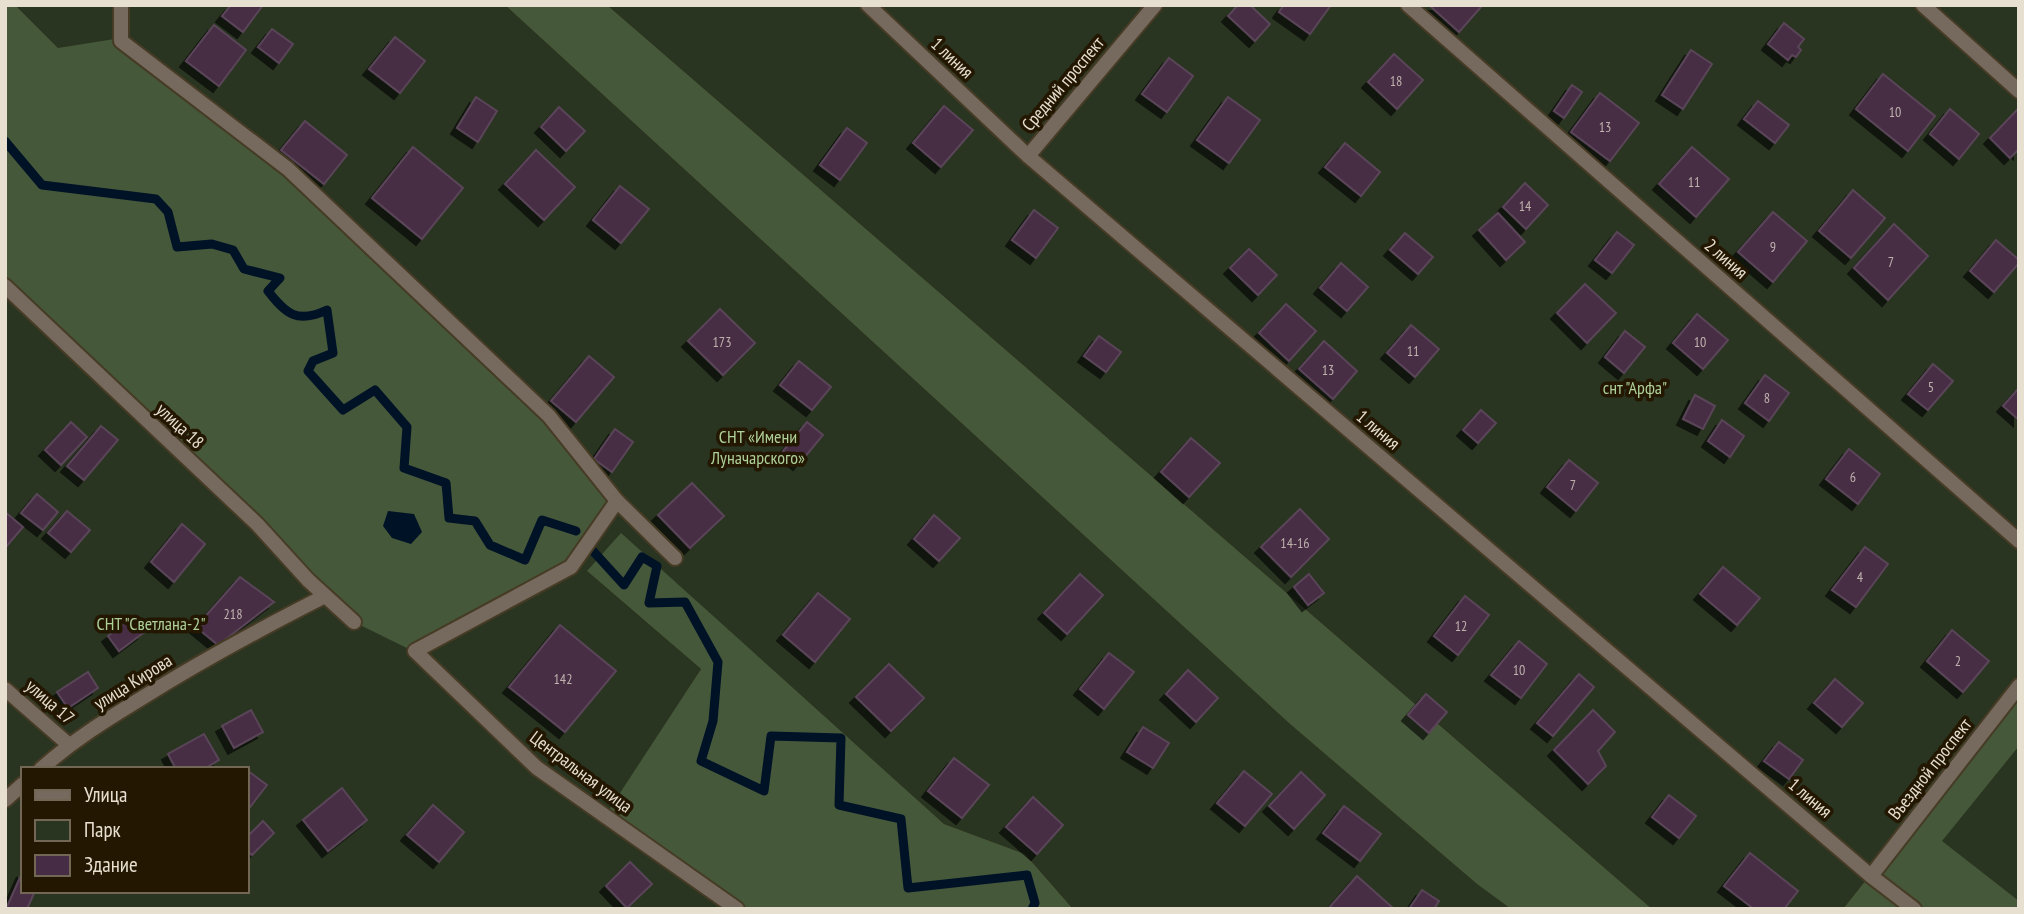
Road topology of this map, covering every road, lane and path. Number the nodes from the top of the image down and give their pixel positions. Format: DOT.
graph roads {
  1 [pos="121,5"];
  2 [pos="868,5"];
  3 [pos="1155,5"];
  4 [pos="1408,5"];
  5 [pos="1923,5"];
  6 [pos="2019,91"];
  7 [pos="1028,156"];
  8 [pos="5,286"];
  9 [pos="617,501"];
  10 [pos="2019,541"];
  11 [pos="675,558"];
  12 [pos="325,596"];
  13 [pos="354,622"];
  14 [pos="2019,686"];
  15 [pos="5,689"];
  16 [pos="68,744"];
  17 [pos="43,767"];
  18 [pos="21,786"];
  19 [pos="5,800"];
  20 [pos="1871,876"];
  21 [pos="737,909"];
  22 [pos="1914,909"];
  1 -- 9 [label="street"];
  2 -- 7 [label="street, 1 линия"];
  3 -- 7 [label="street, Средний проспект"];
  4 -- 10 [label="street, 2 линия"];
  5 -- 6 [label="street"];
  7 -- 20 [label="street, 1 линия"];
  8 -- 12 [label="street, улица 18"];
  9 -- 11 [label="street"];
  9 -- 21 [label="street, Центральная улица"];
  12 -- 13 [label="street, улица 18"];
  12 -- 16 [label="street, улица Кирова"];
  14 -- 20 [label="street, Въездной проспект"];
  15 -- 16 [label="street, улица 17"];
  16 -- 17 [label="street, улица Кирова"];
  18 -- 19 [label="street"];
  20 -- 22 [label="street, 1 линия"];
}
